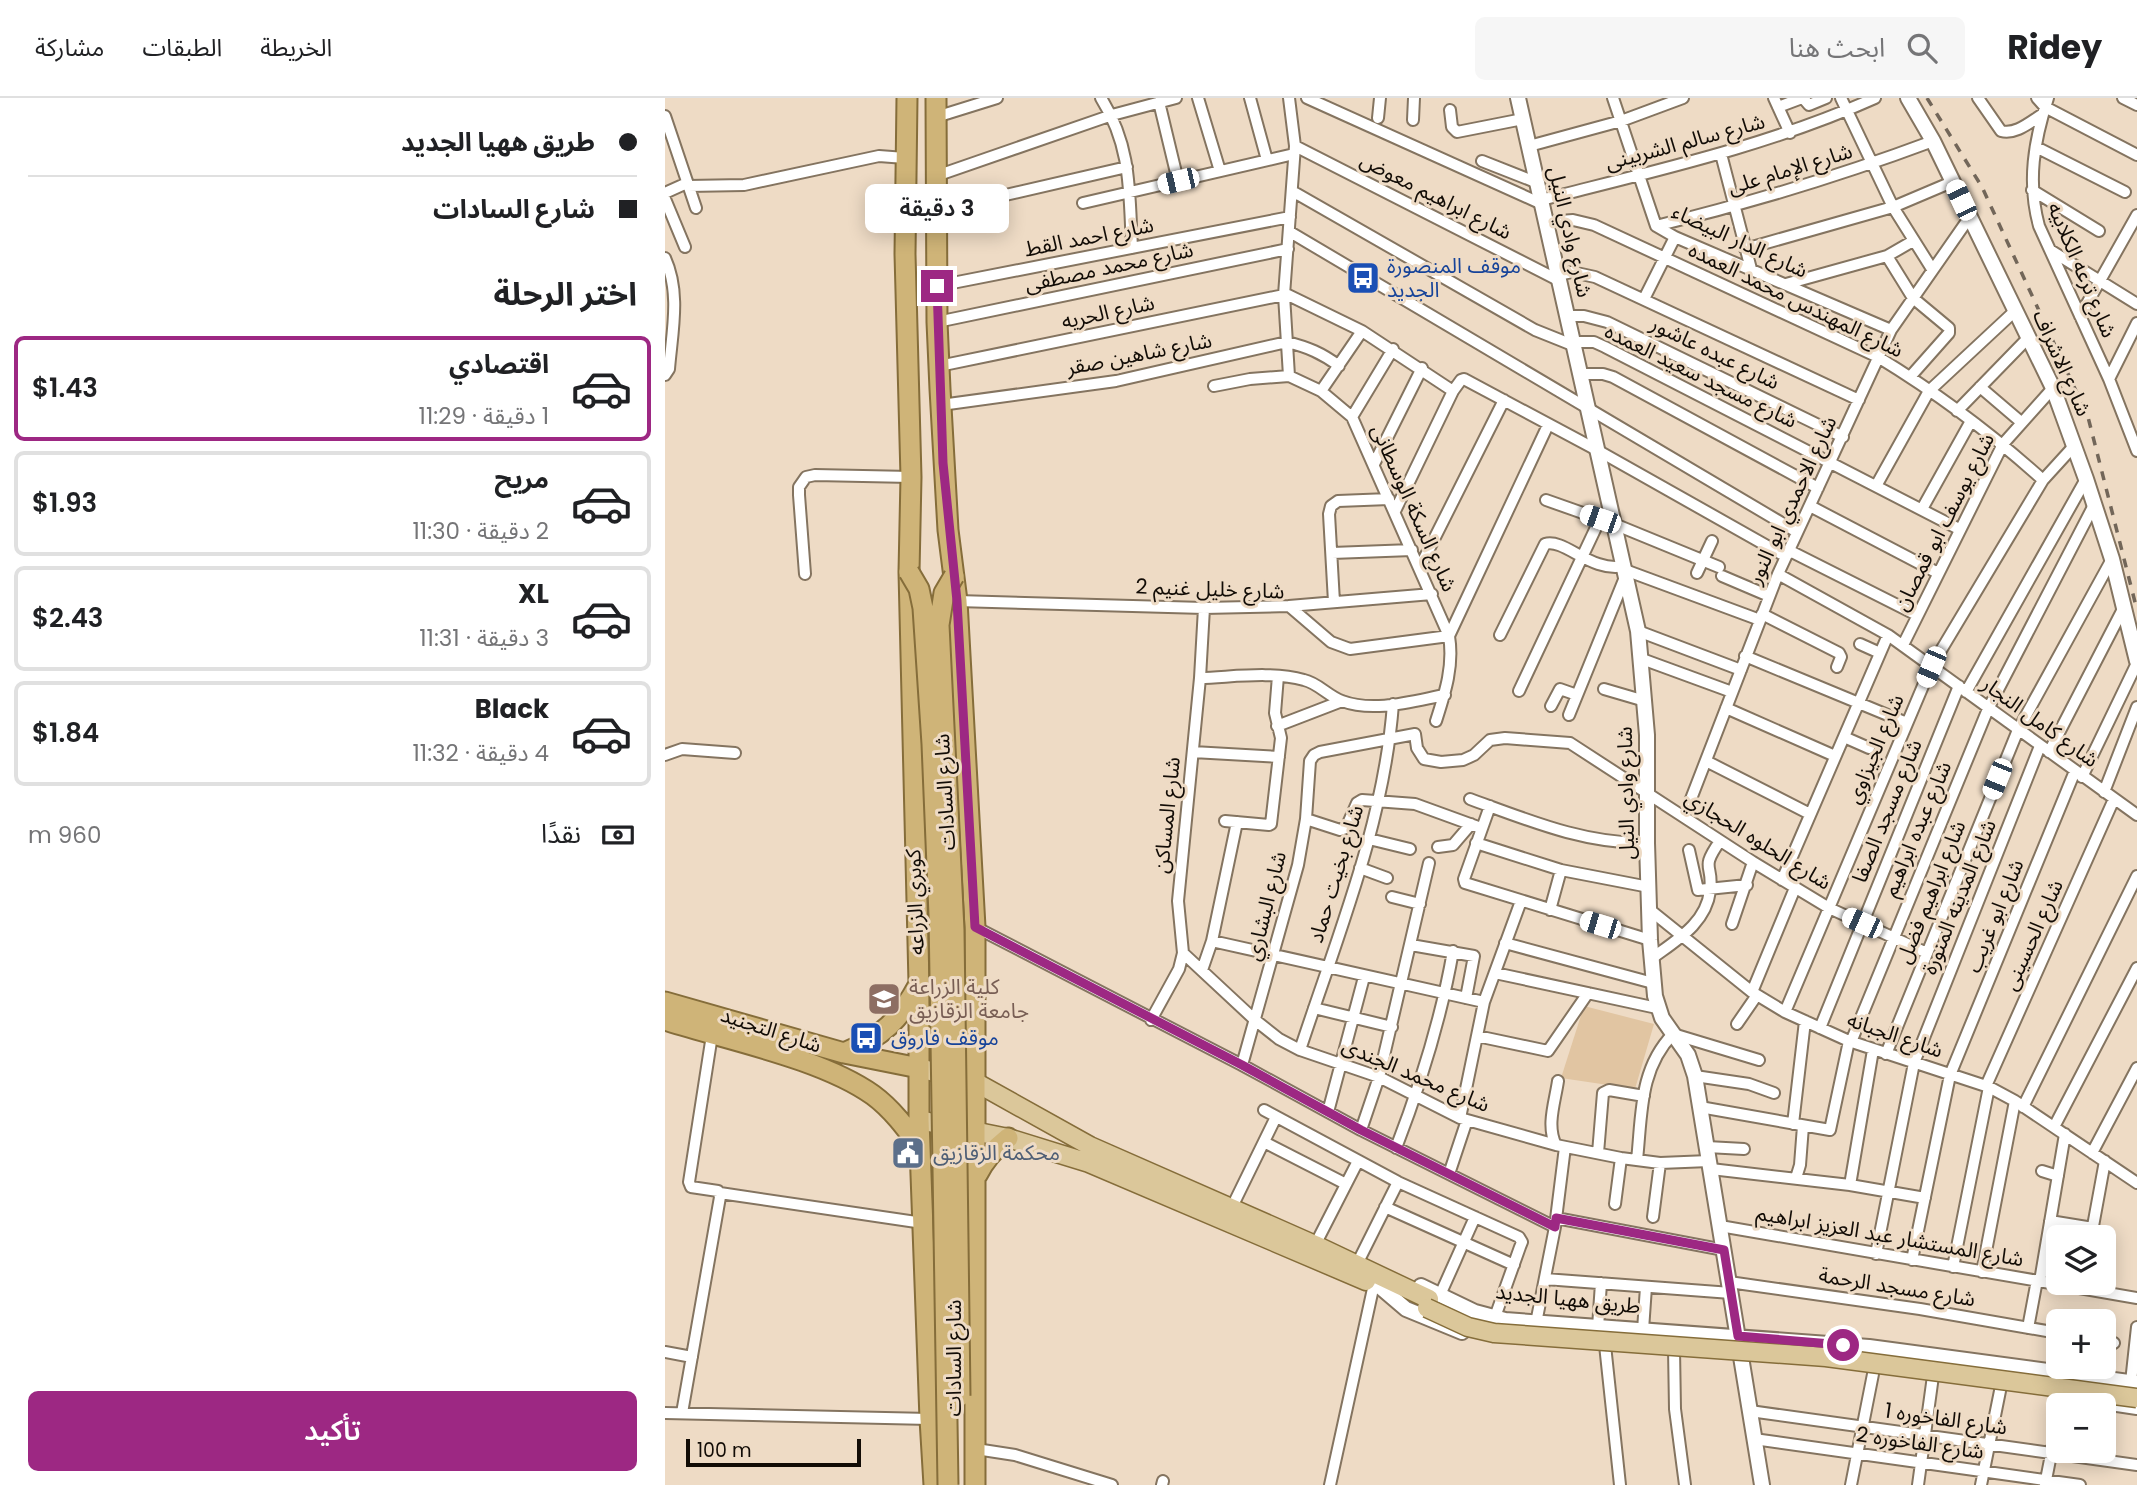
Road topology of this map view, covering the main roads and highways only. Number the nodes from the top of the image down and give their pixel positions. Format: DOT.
graph roads {
  1 [pos="907,98"];
  2 [pos="936,108"];
  3 [pos="905,168"];
  4 [pos="936,179"];
  5 [pos="905,254"];
  6 [pos="937,255"];
  7 [pos="909,572"];
  8 [pos="954,576"];
  9 [pos="919,983"];
  10 [pos="665,1002"];
  11 [pos="665,1020"];
  12 [pos="844,1054"];
  13 [pos="867,1059"];
  14 [pos="919,1068"];
  15 [pos="977,1083"];
  16 [pos="860,1088"];
  17 [pos="919,1120"];
  18 [pos="977,1131"];
  19 [pos="1008,1138"];
  20 [pos="920,1147"];
  21 [pos="976,1176"];
  22 [pos="1378,1282"];
  23 [pos="2135,1388"];
  24 [pos="935,1485"];
  25 [pos="948,1485"];
  26 [pos="961,1485"];
  27 [pos="975,1485"];
  1 -- 3 [label="highway, شارع السادات"];
  2 -- 4 [label="highway, شارع السادات"];
  3 -- 4 [label="highway"];
  3 -- 5 [label="highway, شارع السادات"];
  4 -- 6 [label="highway, شارع السادات"];
  5 -- 6 [label="highway"];
  5 -- 7 [label="highway, شارع السادات"];
  6 -- 8 [label="highway, شارع السادات"];
  7 -- 9 [label="highway, شارع السادات"];
  7 -- 25 [label="highway, كوبري الزراعه, bridge"];
  8 -- 15 [label="highway, شارع السادات"];
  8 -- 26 [label="highway, كوبري الزراعه, bridge"];
  9 -- 12 [label="highway"];
  9 -- 14 [label="highway, شارع السادات"];
  10 -- 12 [label="highway, شارع التجنيد"];
  11 -- 16 [label="highway, شارع التجنيد"];
  12 -- 13 [label="highway, شارع التجنيد"];
  13 -- 14 [label="highway, شارع التجنيد"];
  13 -- 16 [label="highway"];
  14 -- 15 [label="main road, طريق ههيا الجديد"];
  14 -- 17 [label="highway, شارع السادات"];
  15 -- 18 [label="highway, شارع السادات"];
  15 -- 22 [label="main road, طريق ههيا الجديد"];
  16 -- 20 [label="highway, شارع التجنيد"];
  17 -- 18 [label="main road, طريق ههيا الجديد"];
  17 -- 20 [label="highway, شارع السادات"];
  18 -- 19 [label="main road, طريق ههيا الجديد"];
  18 -- 21 [label="highway, شارع السادات"];
  19 -- 21 [label="highway"];
  19 -- 22 [label="main road, طريق ههيا الجديد"];
  20 -- 24 [label="highway, شارع السادات"];
  21 -- 27 [label="highway, شارع السادات"];
  22 -- 23 [label="main road"];
}
